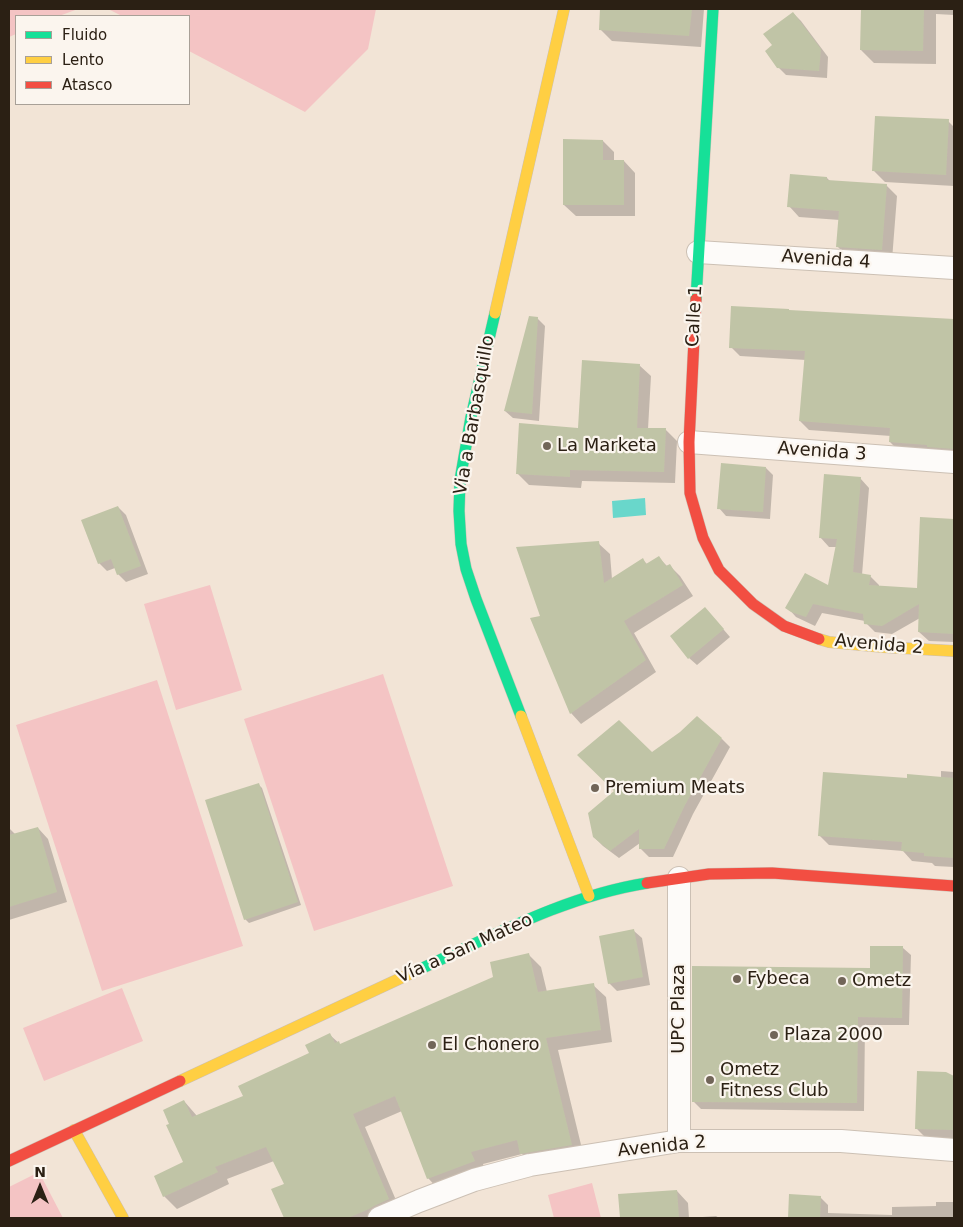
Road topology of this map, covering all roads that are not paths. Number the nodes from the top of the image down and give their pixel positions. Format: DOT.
graph roads {
  1 [pos="564,9"];
  2 [pos="713,9"];
  3 [pos="698,252"];
  4 [pos="954,263"];
  5 [pos="689,442"];
  6 [pos="954,462"];
  7 [pos="753,604"];
  8 [pos="954,651"];
  9 [pos="679,878"];
  10 [pos="954,886"];
  11 [pos="589,896"];
  12 [pos="74,1130"];
  13 [pos="680,1141"];
  14 [pos="954,1150"];
  15 [pos="9,1161"];
  16 [pos="123,1218"];
  17 [pos="379,1218"];
  1 -- 11 [label="main road, Via a Barbasquillo"];
  2 -- 3 [label="main road, Calle 1"];
  3 -- 4 [label="street, Avenida 4"];
  3 -- 5 [label="main road, Calle 1"];
  5 -- 6 [label="street, Avenida 3"];
  5 -- 7 [label="main road, Calle 1"];
  7 -- 8 [label="main road, Avenida 2"];
  9 -- 10 [label="main road, Vía a San Mateo"];
  9 -- 11 [label="main road, Vía a San Mateo"];
  9 -- 13 [label="street, UPC Plaza"];
  11 -- 12 [label="main road, Vía a San Mateo"];
  12 -- 15 [label="main road, Vía a San Mateo"];
  12 -- 16 [label="main road"];
  13 -- 14 [label="street, Avenida 2"];
  13 -- 17 [label="street, Avenida 2"];
}
